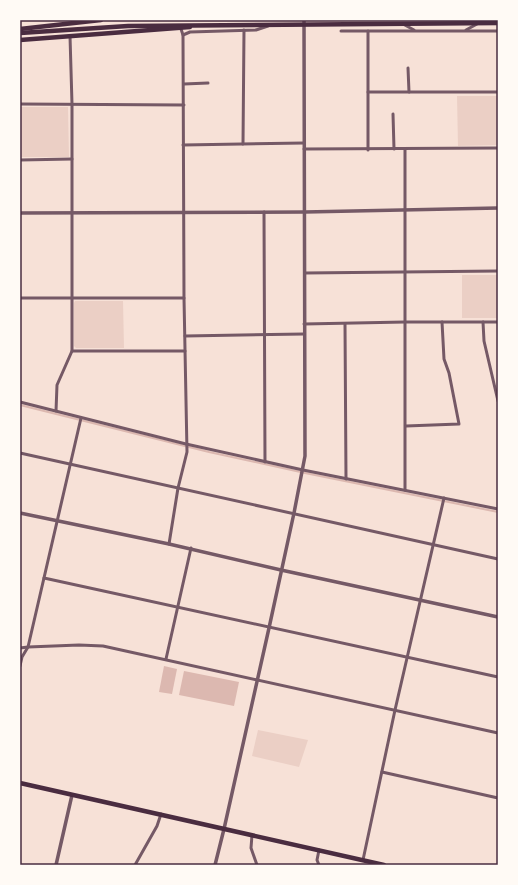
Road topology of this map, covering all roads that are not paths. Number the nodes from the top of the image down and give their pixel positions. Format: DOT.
graph roads {
  1 [pos="101,20"];
  2 [pos="304,22"];
  3 [pos="401,23"];
  4 [pos="478,23"];
  5 [pos="498,23"];
  6 [pos="275,24"];
  7 [pos="207,25"];
  8 [pos="20,29"];
  9 [pos="181,29"];
  10 [pos="244,30"];
  11 [pos="341,31"];
  12 [pos="368,31"];
  13 [pos="415,31"];
  14 [pos="464,31"];
  15 [pos="498,31"];
  16 [pos="20,33"];
  17 [pos="183,35"];
  18 [pos="70,36"];
  19 [pos="20,40"];
  20 [pos="408,68"];
  21 [pos="184,84"];
  22 [pos="208,84"];
  23 [pos="368,92"];
  24 [pos="409,92"];
  25 [pos="498,92"];
  26 [pos="20,104"];
  27 [pos="72,104"];
  28 [pos="184,105"];
  29 [pos="393,114"];
  30 [pos="304,143"];
  31 [pos="242,144"];
  32 [pos="184,145"];
  33 [pos="498,148"];
  34 [pos="304,149"];
  35 [pos="394,149"];
  36 [pos="404,149"];
  37 [pos="368,150"];
  38 [pos="72,159"];
  39 [pos="20,160"];
  40 [pos="498,208"];
  41 [pos="405,210"];
  42 [pos="264,212"];
  43 [pos="305,212"];
  44 [pos="20,213"];
  45 [pos="72,213"];
  46 [pos="184,213"];
  47 [pos="405,272"];
  48 [pos="498,272"];
  49 [pos="304,273"];
  50 [pos="20,298"];
  51 [pos="184,298"];
  52 [pos="71,299"];
  53 [pos="405,322"];
  54 [pos="442,322"];
  55 [pos="483,322"];
  56 [pos="498,322"];
  57 [pos="304,324"];
  58 [pos="345,324"];
  59 [pos="304,334"];
  60 [pos="264,335"];
  61 [pos="185,336"];
  62 [pos="72,351"];
  63 [pos="185,351"];
  64 [pos="498,401"];
  65 [pos="20,402"];
  66 [pos="56,411"];
  67 [pos="81,418"];
  68 [pos="406,426"];
  69 [pos="186,444"];
  70 [pos="20,453"];
  71 [pos="265,462"];
  72 [pos="70,463"];
  73 [pos="303,470"];
  74 [pos="346,479"];
  75 [pos="178,488"];
  76 [pos="405,490"];
  77 [pos="444,498"];
  78 [pos="498,509"];
  79 [pos="20,513"];
  80 [pos="294,513"];
  81 [pos="56,522"];
  82 [pos="169,544"];
  83 [pos="434,544"];
  84 [pos="191,548"];
  85 [pos="498,558"];
  86 [pos="281,570"];
  87 [pos="44,578"];
  88 [pos="421,600"];
  89 [pos="177,607"];
  90 [pos="498,618"];
  91 [pos="269,628"];
  92 [pos="28,647"];
  93 [pos="20,648"];
  94 [pos="407,657"];
  95 [pos="166,659"];
  96 [pos="20,666"];
  97 [pos="498,677"];
  98 [pos="257,680"];
  99 [pos="395,710"];
  100 [pos="498,732"];
  101 [pos="382,772"];
  102 [pos="20,783"];
  103 [pos="72,794"];
  104 [pos="498,798"];
  105 [pos="161,814"];
  106 [pos="224,829"];
  107 [pos="252,836"];
  108 [pos="319,850"];
  109 [pos="363,860"];
  110 [pos="56,865"];
  111 [pos="135,865"];
  112 [pos="215,865"];
  113 [pos="257,865"];
  114 [pos="319,865"];
  115 [pos="384,865"];
  1 -- 8 [label="highway"];
  2 -- 3 [label="highway"];
  2 -- 6 [label="highway"];
  2 -- 30 [label="street"];
  3 -- 4 [label="highway"];
  3 -- 13 [label="street"];
  4 -- 5 [label="highway"];
  4 -- 14 [label="street"];
  6 -- 7 [label="highway"];
  6 -- 10 [label="street"];
  7 -- 9 [label="highway"];
  7 -- 16 [label="highway"];
  9 -- 17 [label="street"];
  9 -- 18 [label="highway"];
  10 -- 17 [label="street"];
  10 -- 31 [label="street"];
  11 -- 12 [label="street"];
  12 -- 13 [label="street"];
  12 -- 23 [label="street"];
  13 -- 14 [label="street"];
  14 -- 15 [label="street"];
  17 -- 21 [label="street"];
  18 -- 19 [label="highway"];
  18 -- 27 [label="street"];
  20 -- 24 [label="street"];
  21 -- 22 [label="street"];
  21 -- 28 [label="street"];
  23 -- 24 [label="street"];
  23 -- 37 [label="street"];
  24 -- 25 [label="street"];
  26 -- 27 [label="street"];
  27 -- 28 [label="street"];
  27 -- 38 [label="street"];
  28 -- 32 [label="street"];
  29 -- 35 [label="street"];
  30 -- 31 [label="street"];
  30 -- 34 [label="street"];
  31 -- 32 [label="street"];
  32 -- 46 [label="street"];
  33 -- 36 [label="street"];
  34 -- 37 [label="street"];
  34 -- 43 [label="street"];
  35 -- 36 [label="street"];
  35 -- 37 [label="street"];
  36 -- 41 [label="street"];
  38 -- 39 [label="street"];
  38 -- 45 [label="street"];
  40 -- 41 [label="street"];
  41 -- 43 [label="street"];
  41 -- 47 [label="street"];
  42 -- 43 [label="street"];
  42 -- 46 [label="street"];
  42 -- 60 [label="street"];
  43 -- 49 [label="street"];
  44 -- 45 [label="street"];
  45 -- 46 [label="street"];
  45 -- 52 [label="street"];
  46 -- 51 [label="street"];
  47 -- 48 [label="street"];
  47 -- 49 [label="street"];
  47 -- 53 [label="street"];
  49 -- 57 [label="street"];
  50 -- 52 [label="street"];
  51 -- 52 [label="street"];
  51 -- 61 [label="street"];
  52 -- 62 [label="street"];
  53 -- 54 [label="street"];
  53 -- 58 [label="street"];
  53 -- 68 [label="street"];
  54 -- 55 [label="street"];
  54 -- 68 [label="street"];
  55 -- 56 [label="street"];
  55 -- 64 [label="street"];
  57 -- 58 [label="street"];
  57 -- 59 [label="street"];
  58 -- 74 [label="street"];
  59 -- 60 [label="street"];
  59 -- 73 [label="street"];
  60 -- 61 [label="street"];
  60 -- 71 [label="street"];
  61 -- 63 [label="street"];
  62 -- 63 [label="street"];
  62 -- 66 [label="street"];
  63 -- 69 [label="street"];
  65 -- 66 [label="street"];
  66 -- 67 [label="street"];
  67 -- 69 [label="street"];
  67 -- 72 [label="street"];
  68 -- 76 [label="street"];
  69 -- 71 [label="street"];
  69 -- 75 [label="street"];
  70 -- 72 [label="street"];
  71 -- 73 [label="street"];
  72 -- 75 [label="street"];
  72 -- 81 [label="street"];
  73 -- 74 [label="street"];
  73 -- 80 [label="street"];
  74 -- 76 [label="street"];
  75 -- 80 [label="street"];
  75 -- 82 [label="street"];
  76 -- 77 [label="street"];
  77 -- 78 [label="street"];
  77 -- 83 [label="street"];
  79 -- 81 [label="street"];
  80 -- 83 [label="street"];
  80 -- 86 [label="street"];
  81 -- 82 [label="street"];
  81 -- 87 [label="street"];
  82 -- 84 [label="street"];
  83 -- 85 [label="street"];
  83 -- 88 [label="street"];
  84 -- 86 [label="street"];
  84 -- 89 [label="street"];
  86 -- 88 [label="street"];
  86 -- 91 [label="street"];
  87 -- 89 [label="street"];
  87 -- 92 [label="street"];
  88 -- 90 [label="street"];
  88 -- 94 [label="street"];
  89 -- 91 [label="street"];
  89 -- 95 [label="street"];
  91 -- 94 [label="street"];
  91 -- 98 [label="street"];
  92 -- 93 [label="street"];
  92 -- 95 [label="street"];
  92 -- 96 [label="street"];
  94 -- 97 [label="street"];
  94 -- 99 [label="street"];
  95 -- 98 [label="street"];
  98 -- 99 [label="street"];
  98 -- 106 [label="street"];
  99 -- 100 [label="street"];
  99 -- 101 [label="street"];
  101 -- 104 [label="street"];
  101 -- 109 [label="street"];
  102 -- 103 [label="highway"];
  103 -- 105 [label="highway"];
  103 -- 110 [label="street"];
  105 -- 106 [label="highway"];
  105 -- 111 [label="street"];
  106 -- 107 [label="highway"];
  106 -- 112 [label="street"];
  107 -- 108 [label="highway"];
  107 -- 113 [label="street"];
  108 -- 109 [label="highway"];
  108 -- 114 [label="street"];
  109 -- 115 [label="highway"];
}
